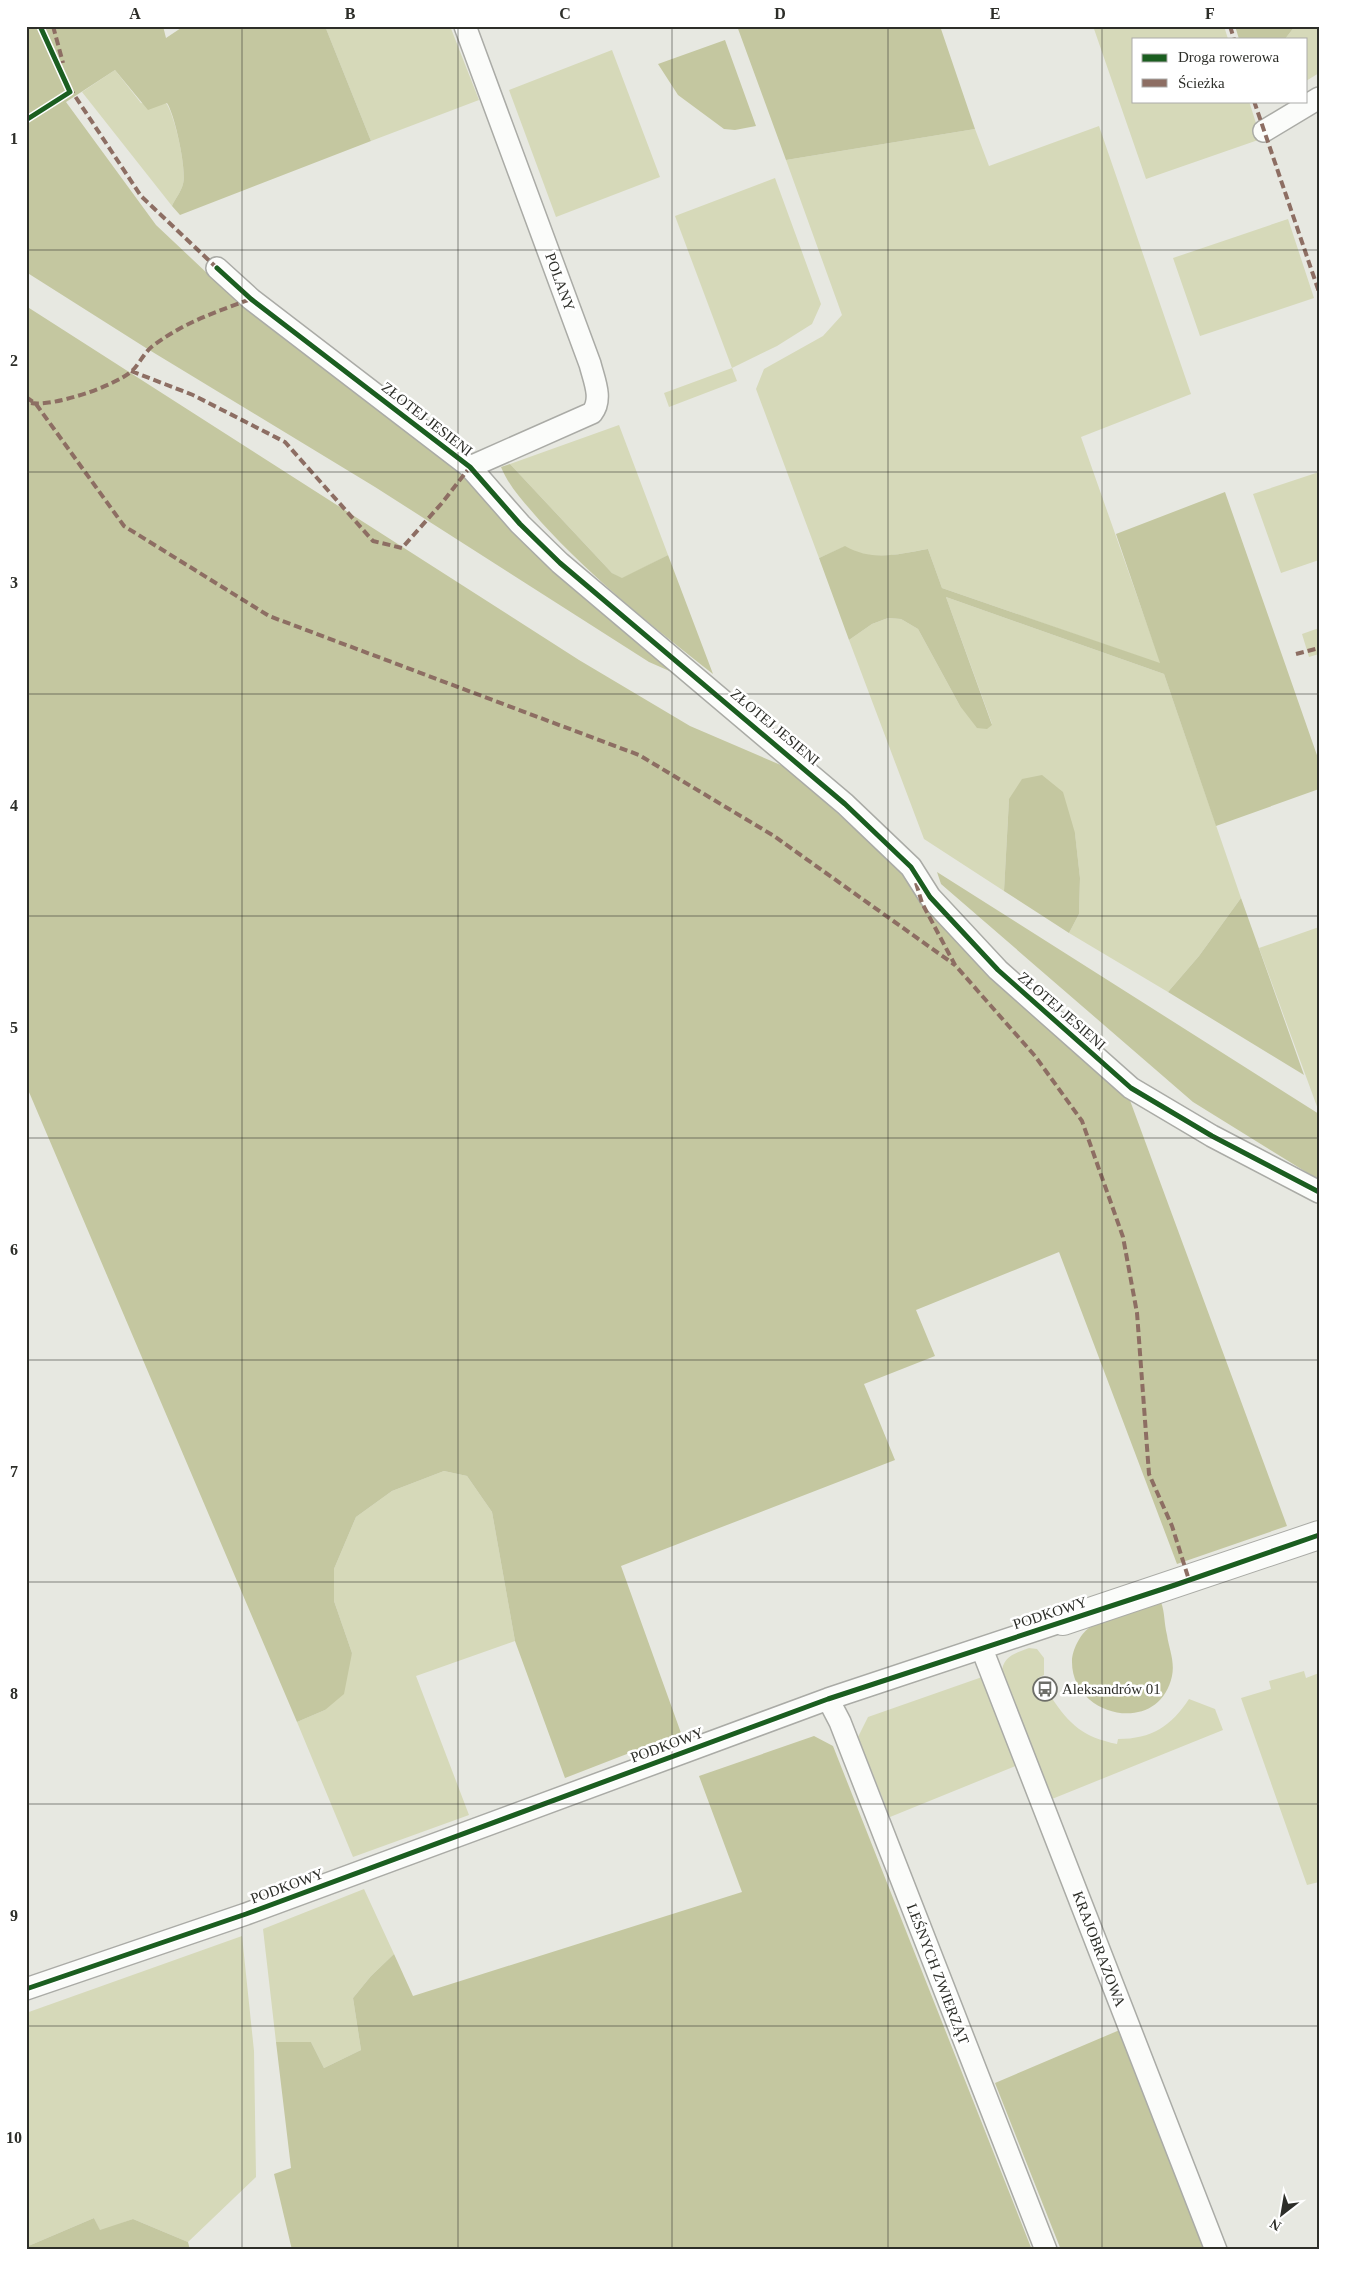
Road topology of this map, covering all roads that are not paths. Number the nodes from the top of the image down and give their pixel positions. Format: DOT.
graph roads {
  1 [pos="465,26"];
  2 [pos="1319,98"];
  3 [pos="1264,131"];
  4 [pos="217,268"];
  5 [pos="470,467"];
  6 [pos="1319,1192"];
  7 [pos="1319,1535"];
  8 [pos="1064,1622"];
  9 [pos="982,1649"];
  10 [pos="828,1699"];
  11 [pos="26,1989"];
  12 [pos="1046,2250"];
  13 [pos="1216,2250"];
  1 -- 5 [label="street, POLANY"];
  2 -- 3 [label="street"];
  4 -- 5 [label="street, ZŁOTEJ JESIENI"];
  5 -- 6 [label="street, ZŁOTEJ JESIENI"];
  7 -- 8 [label="street, PODKOWY"];
  8 -- 9 [label="street, PODKOWY"];
  9 -- 10 [label="street, PODKOWY"];
  9 -- 13 [label="street, KRAJOBRAZOWA"];
  10 -- 11 [label="street, PODKOWY"];
  10 -- 12 [label="street, LEŚNYCH ZWIERZĄT"];
}
